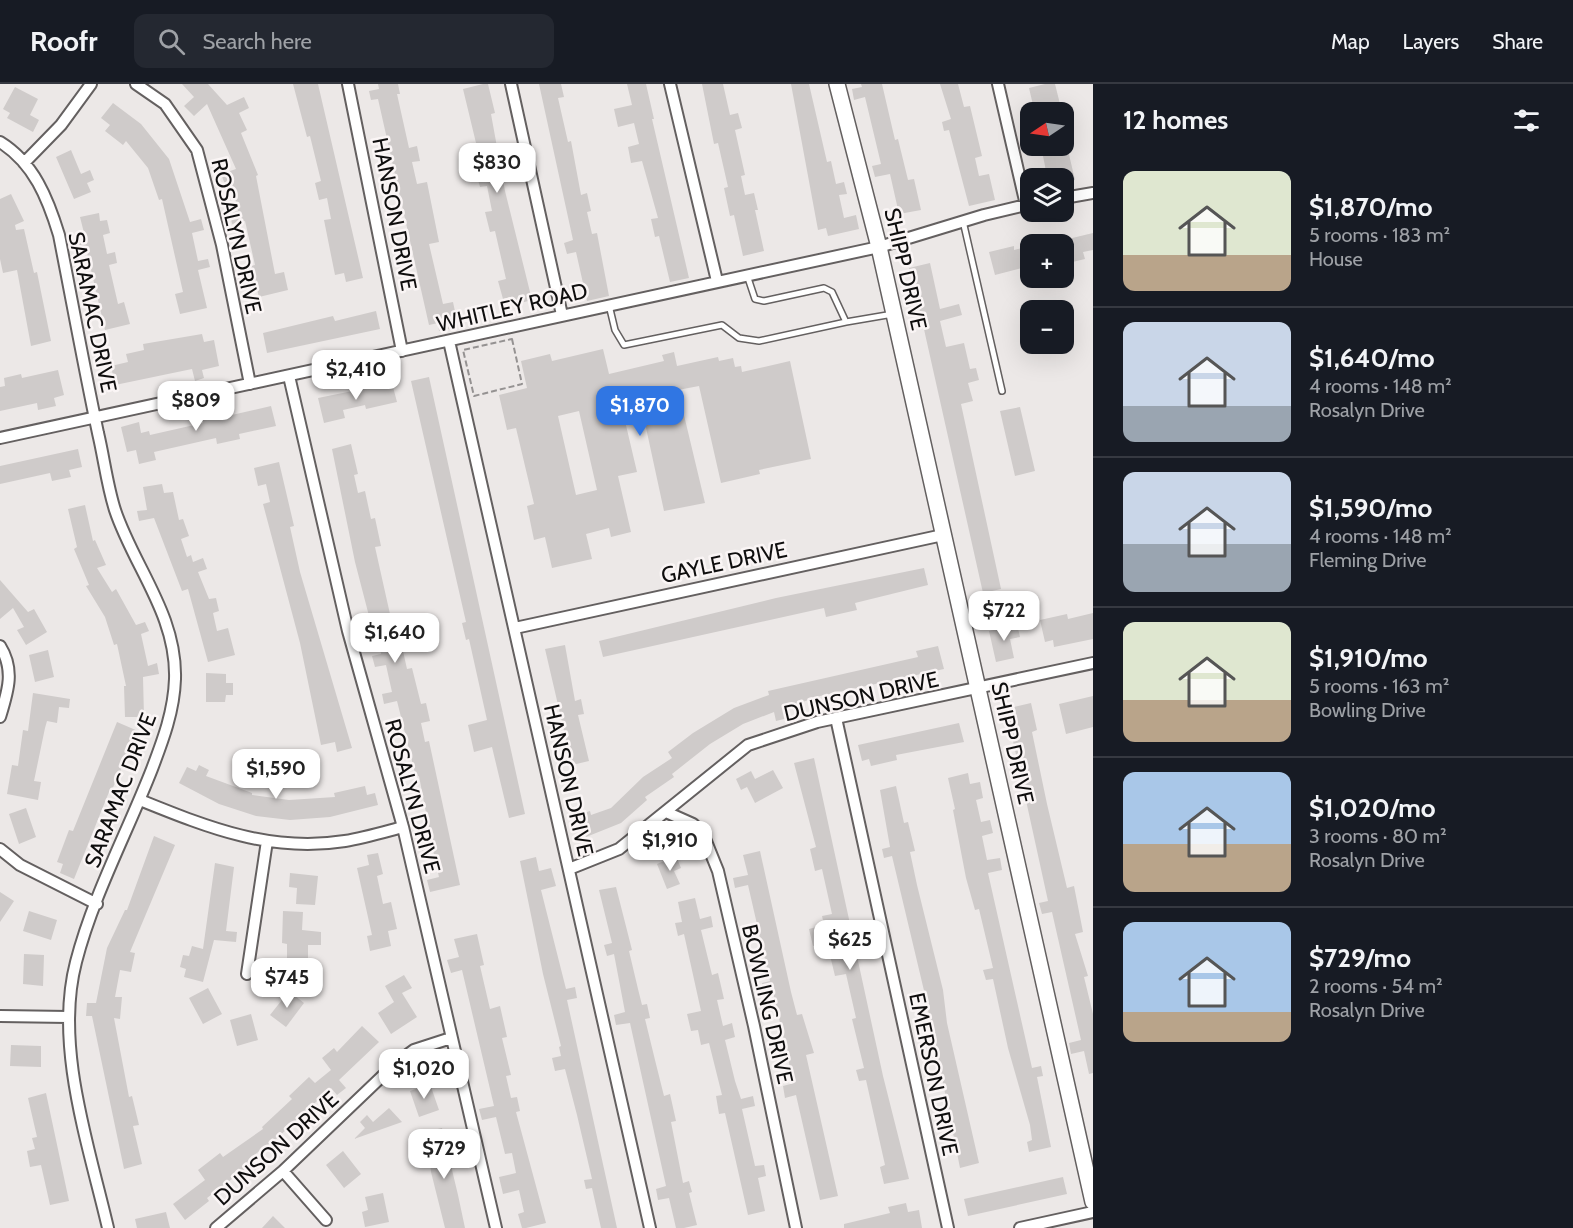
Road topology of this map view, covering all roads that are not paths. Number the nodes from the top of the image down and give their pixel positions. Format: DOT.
graph roads {
  1 [pos="91,84"];
  2 [pos="136,84"];
  3 [pos="348,84"];
  4 [pos="511,84"];
  5 [pos="670,84"];
  6 [pos="837,84"];
  7 [pos="998,84"];
  8 [pos="0,142"];
  9 [pos="24,163"];
  10 [pos="1020,172"];
  11 [pos="1093,193"];
  12 [pos="1074,196"];
  13 [pos="1020,206"];
  14 [pos="963,221"];
  15 [pos="879,247"];
  16 [pos="747,275"];
  17 [pos="717,281"];
  18 [pos="609,305"];
  19 [pos="894,314"];
  20 [pos="562,315"];
  21 [pos="846,322"];
  22 [pos="449,341"];
  23 [pos="402,351"];
  24 [pos="289,376"];
  25 [pos="249,384"];
  26 [pos="1002,392"];
  27 [pos="95,418"];
  28 [pos="0,438"];
  29 [pos="942,535"];
  30 [pos="515,628"];
  31 [pos="0,646"];
  32 [pos="1093,663"];
  33 [pos="979,689"];
  34 [pos="0,717"];
  35 [pos="836,718"];
  36 [pos="140,800"];
  37 [pos="666,812"];
  38 [pos="403,827"];
  39 [pos="267,841"];
  40 [pos="0,849"];
  41 [pos="569,868"];
  42 [pos="97,904"];
  43 [pos="247,974"];
  44 [pos="0,1016"];
  45 [pos="68,1017"];
  46 [pos="451,1038"];
  47 [pos="283,1171"];
  48 [pos="1093,1202"];
  49 [pos="1093,1212"];
  50 [pos="326,1220"];
  51 [pos="108,1228"];
  52 [pos="216,1228"];
  53 [pos="496,1228"];
  54 [pos="650,1228"];
  55 [pos="796,1228"];
  56 [pos="948,1228"];
  57 [pos="1020,1228"];
  1 -- 9 [label="street"];
  2 -- 25 [label="street, ROSALYN DRIVE"];
  3 -- 23 [label="street, HANSON DRIVE"];
  4 -- 20 [label="street"];
  5 -- 17 [label="street"];
  6 -- 15 [label="street, SHIPP DRIVE"];
  7 -- 10 [label="street"];
  8 -- 9 [label="street, SARAMAC DRIVE"];
  9 -- 27 [label="street, SARAMAC DRIVE"];
  11 -- 12 [label="street"];
  13 -- 14 [label="street, WHITLEY ROAD"];
  14 -- 15 [label="street, WHITLEY ROAD"];
  14 -- 26 [label="lane"];
  15 -- 16 [label="street, WHITLEY ROAD"];
  15 -- 19 [label="street, SHIPP DRIVE"];
  16 -- 17 [label="street, WHITLEY ROAD"];
  16 -- 21 [label="lane"];
  17 -- 18 [label="street, WHITLEY ROAD"];
  18 -- 20 [label="street, WHITLEY ROAD"];
  18 -- 21 [label="lane"];
  19 -- 21 [label="lane"];
  19 -- 29 [label="street, SHIPP DRIVE"];
  20 -- 22 [label="street, WHITLEY ROAD"];
  22 -- 23 [label="street, WHITLEY ROAD"];
  22 -- 30 [label="street, HANSON DRIVE"];
  23 -- 24 [label="street, WHITLEY ROAD"];
  24 -- 25 [label="street, WHITLEY ROAD"];
  24 -- 38 [label="street, ROSALYN DRIVE"];
  25 -- 27 [label="street, WHITLEY ROAD"];
  27 -- 28 [label="street, WHITLEY ROAD"];
  27 -- 36 [label="street, SARAMAC DRIVE"];
  29 -- 30 [label="street, GAYLE DRIVE"];
  29 -- 33 [label="street, SHIPP DRIVE"];
  30 -- 41 [label="street, HANSON DRIVE"];
  31 -- 34 [label="street"];
  32 -- 33 [label="street, DUNSON DRIVE"];
  33 -- 35 [label="street, DUNSON DRIVE"];
  33 -- 48 [label="street, SHIPP DRIVE"];
  35 -- 37 [label="street, DUNSON DRIVE"];
  35 -- 56 [label="street, EMERSON DRIVE"];
  36 -- 39 [label="street"];
  36 -- 42 [label="street, SARAMAC DRIVE"];
  37 -- 41 [label="street, DUNSON DRIVE"];
  37 -- 55 [label="street, BOWLING DRIVE"];
  38 -- 39 [label="street"];
  38 -- 46 [label="street, ROSALYN DRIVE"];
  39 -- 43 [label="street"];
  40 -- 42 [label="street"];
  41 -- 54 [label="street, HANSON DRIVE"];
  42 -- 45 [label="street, SARAMAC DRIVE"];
  44 -- 45 [label="street"];
  45 -- 51 [label="street, SARAMAC DRIVE"];
  46 -- 47 [label="street, DUNSON DRIVE"];
  46 -- 53 [label="street, ROSALYN DRIVE"];
  47 -- 50 [label="street"];
  47 -- 52 [label="street, DUNSON DRIVE"];
  49 -- 57 [label="street"];
}
